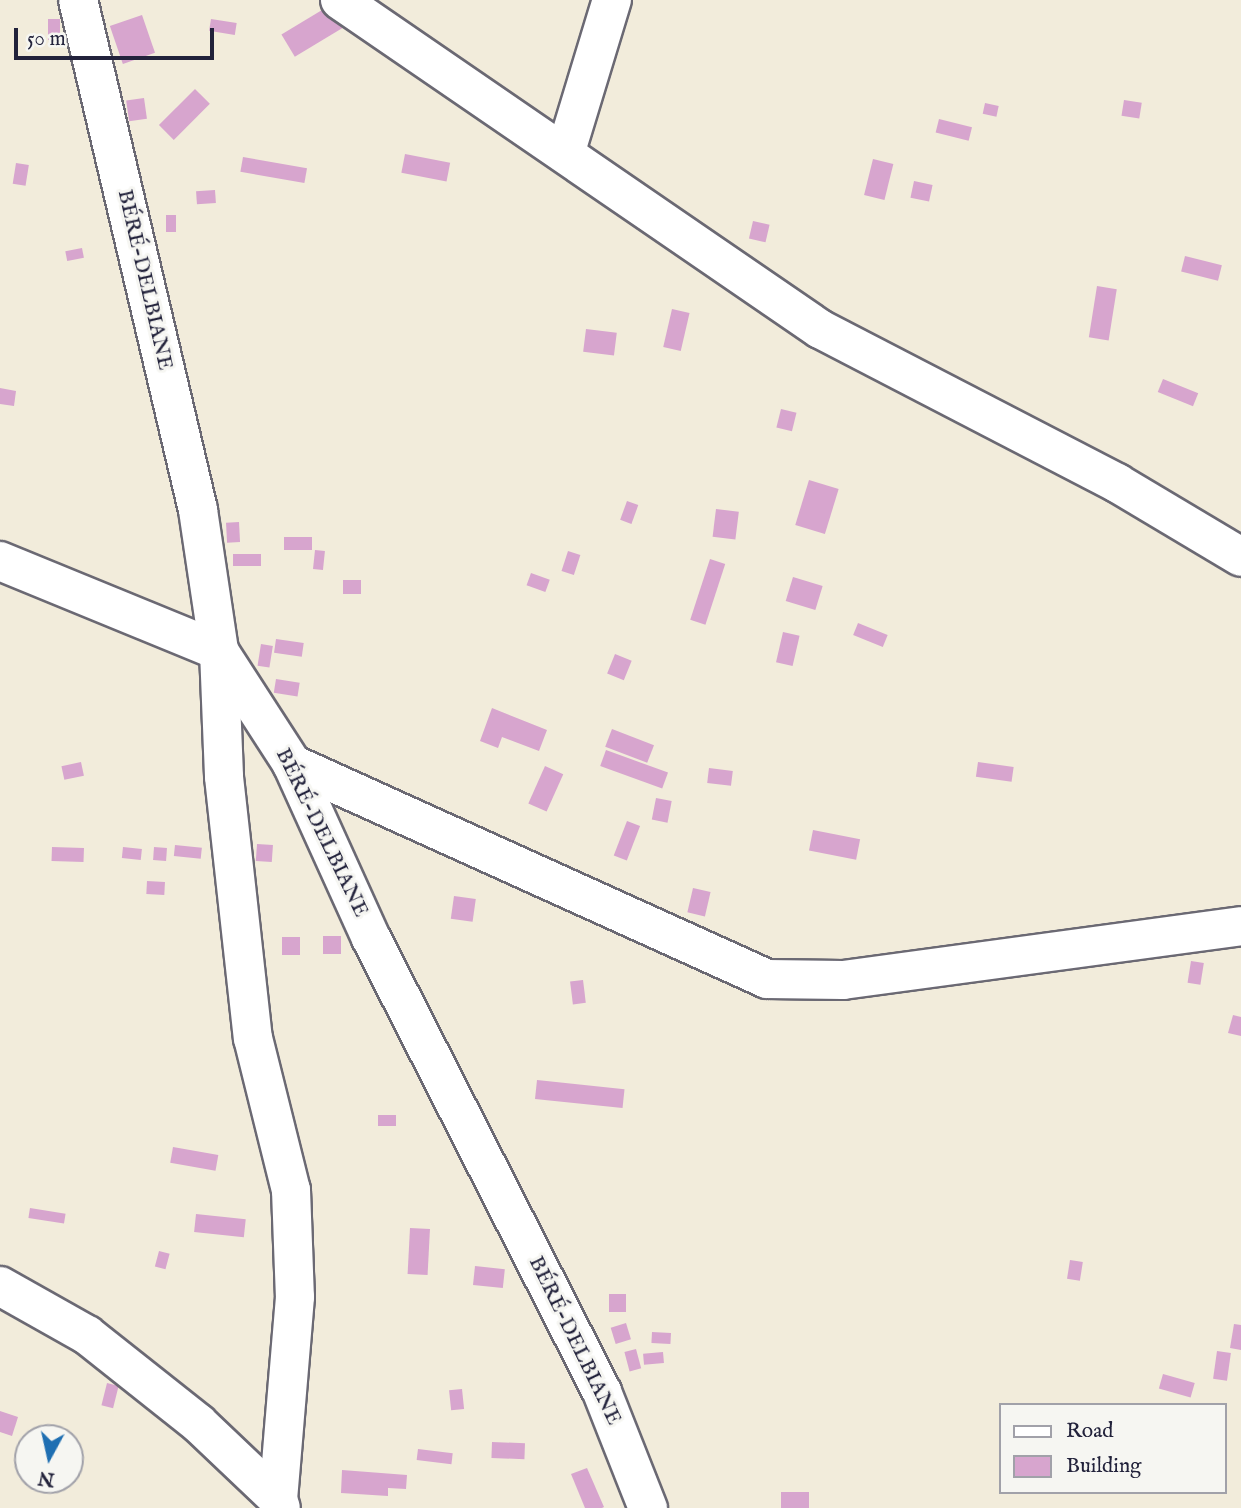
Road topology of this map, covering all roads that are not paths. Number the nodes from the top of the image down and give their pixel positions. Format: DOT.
graph roads {
  1 [pos="78,0"];
  2 [pos="340,0"];
  3 [pos="612,0"];
  4 [pos="566,151"];
  5 [pos="1241,557"];
  6 [pos="0,561"];
  7 [pos="219,651"];
  8 [pos="292,764"];
  9 [pos="1241,926"];
  10 [pos="0,1286"];
  11 [pos="280,1503"];
  12 [pos="648,1508"];
  1 -- 7 [label="street, BÉRÉ-DELBIANE"];
  2 -- 4 [label="street"];
  3 -- 4 [label="street"];
  4 -- 5 [label="street"];
  6 -- 7 [label="street"];
  7 -- 8 [label="street, BÉRÉ-DELBIANE"];
  7 -- 11 [label="street"];
  8 -- 9 [label="street"];
  8 -- 12 [label="street, BÉRÉ-DELBIANE"];
  10 -- 11 [label="street"];
}
